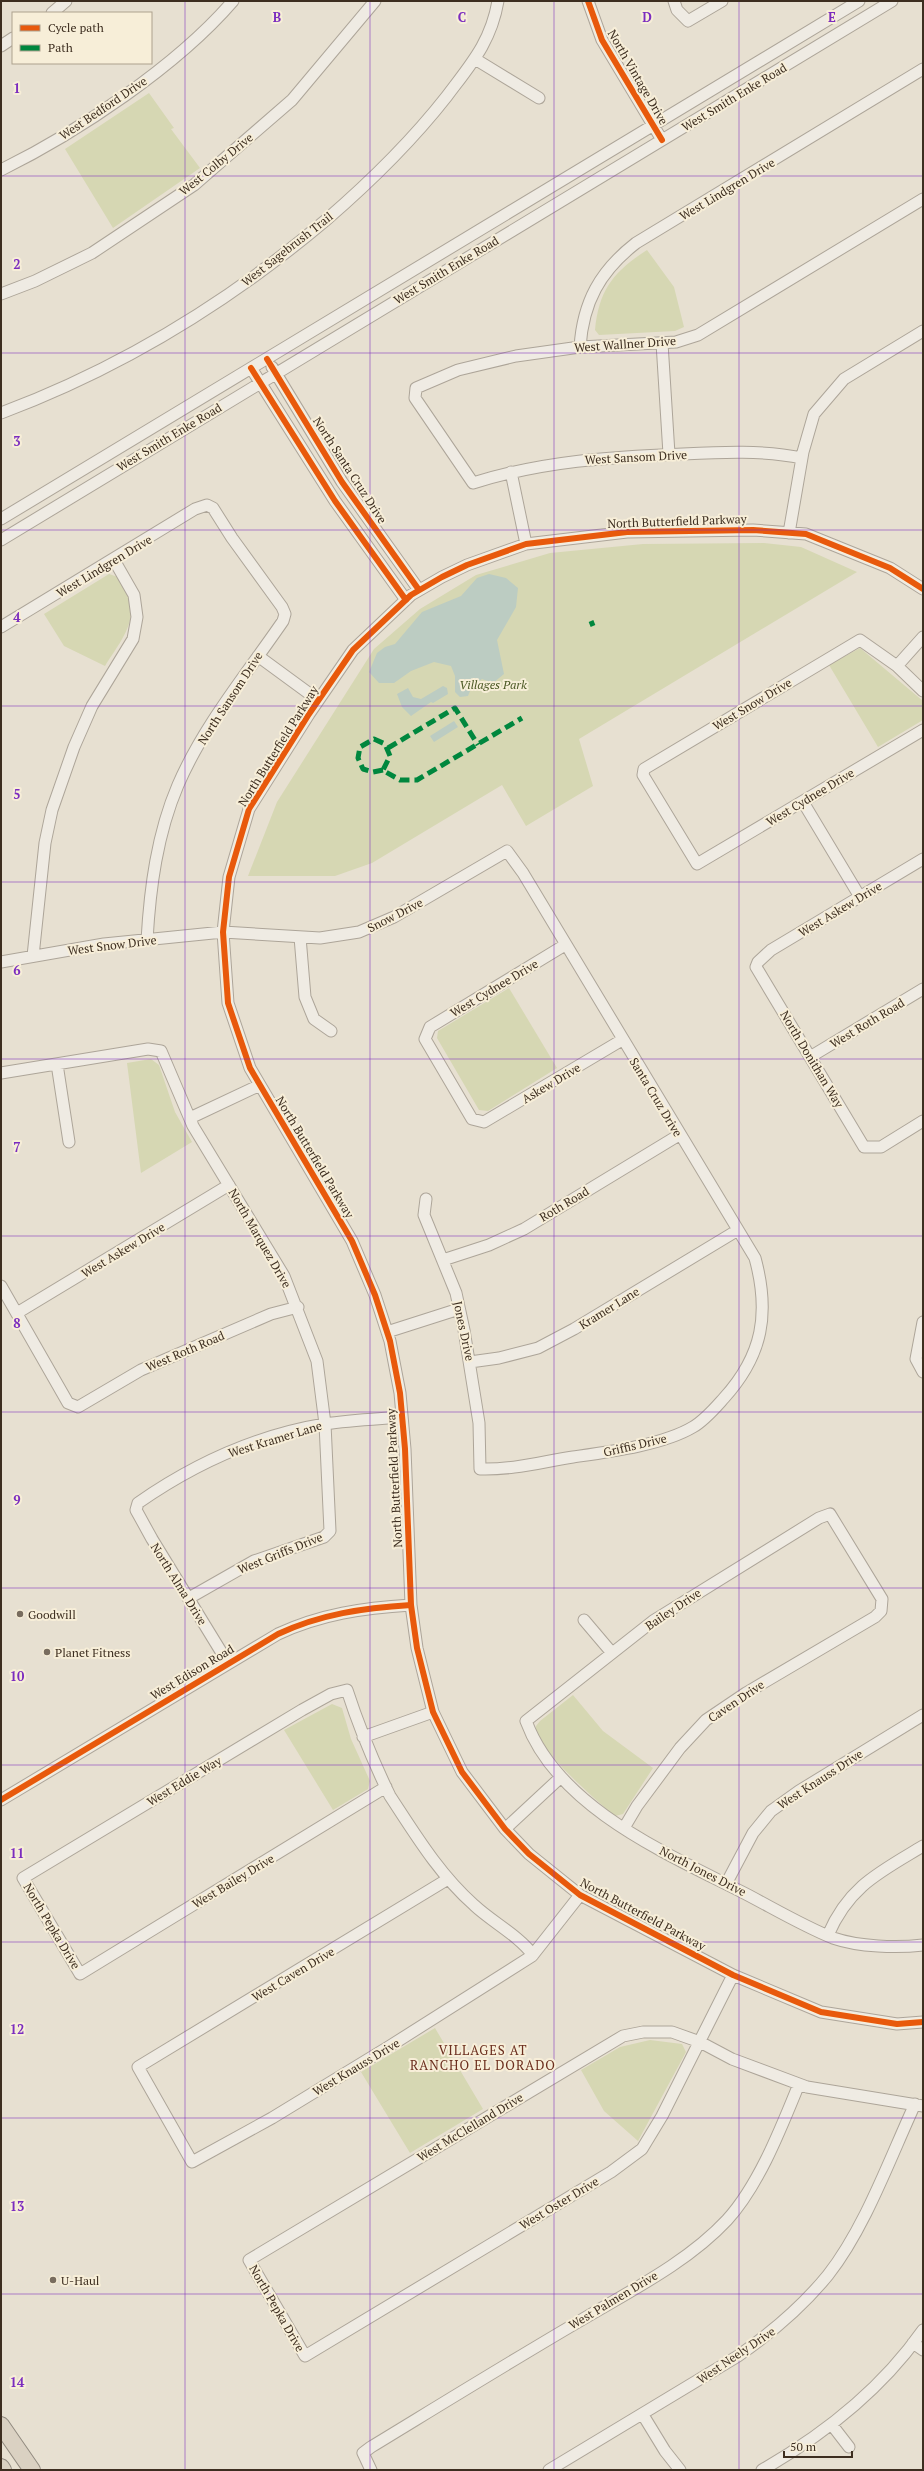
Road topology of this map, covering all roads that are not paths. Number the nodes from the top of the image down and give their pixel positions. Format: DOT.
graph roads {
  1 [pos="66,1"];
  2 [pos="232,1"];
  3 [pos="375,1"];
  4 [pos="498,1"];
  5 [pos="588,1"];
  6 [pos="674,1"];
  7 [pos="722,1"];
  8 [pos="859,1"];
  9 [pos="892,1"];
  10 [pos="53,12"];
  11 [pos="12,39"];
  12 [pos="1,46"];
  13 [pos="475,59"];
  14 [pos="923,69"];
  15 [pos="538,98"];
  16 [pos="653,126"];
  17 [pos="662,140"];
  18 [pos="1,170"];
  19 [pos="923,199"];
  20 [pos="1,294"];
  21 [pos="923,331"];
  22 [pos="662,343"];
  23 [pos="580,347"];
  24 [pos="267,359"];
  25 [pos="251,368"];
  26 [pos="276,372"];
  27 [pos="259,382"];
  28 [pos="1,413"];
  29 [pos="669,454"];
  30 [pos="802,458"];
  31 [pos="511,472"];
  32 [pos="473,483"];
  33 [pos="207,505"];
  34 [pos="1,520"];
  35 [pos="789,533"];
  36 [pos="1,540"];
  37 [pos="526,544"];
  38 [pos="114,560"];
  39 [pos="923,589"];
  40 [pos="419,590"];
  41 [pos="406,600"];
  42 [pos="1,628"];
  43 [pos="923,637"];
  44 [pos="258,656"];
  45 [pos="897,666"];
  46 [pos="923,690"];
  47 [pos="318,700"];
  48 [pos="923,730"];
  49 [pos="803,802"];
  50 [pos="507,851"];
  51 [pos="923,859"];
  52 [pos="697,864"];
  53 [pos="860,898"];
  54 [pos="223,932"];
  55 [pos="300,937"];
  56 [pos="147,940"];
  57 [pos="565,945"];
  58 [pos="33,956"];
  59 [pos="1,962"];
  60 [pos="758,962"];
  61 [pos="923,989"];
  62 [pos="331,1031"];
  63 [pos="622,1040"];
  64 [pos="810,1057"];
  65 [pos="57,1064"];
  66 [pos="1,1073"];
  67 [pos="260,1085"];
  68 [pos="190,1118"];
  69 [pos="923,1121"];
  70 [pos="478,1122"];
  71 [pos="679,1135"];
  72 [pos="69,1142"];
  73 [pos="229,1185"];
  74 [pos="426,1198"];
  75 [pos="738,1230"];
  76 [pos="443,1260"];
  77 [pos="1,1286"];
  78 [pos="298,1307"];
  79 [pos="459,1309"];
  80 [pos="17,1313"];
  81 [pos="923,1322"];
  82 [pos="387,1332"];
  83 [pos="755,1354"];
  84 [pos="470,1362"];
  85 [pos="923,1372"];
  86 [pos="402,1417"];
  87 [pos="325,1424"];
  88 [pos="480,1469"];
  89 [pos="138,1503"];
  90 [pos="330,1531"];
  91 [pos="189,1598"];
  92 [pos="411,1605"];
  93 [pos="880,1611"];
  94 [pos="584,1620"];
  95 [pos="612,1653"];
  96 [pos="228,1663"];
  97 [pos="433,1712"];
  98 [pos="923,1715"];
  99 [pos="526,1721"];
  100 [pos="363,1737"];
  101 [pos="561,1777"];
  102 [pos="386,1787"];
  103 [pos="1,1800"];
  104 [pos="624,1828"];
  105 [pos="505,1829"];
  106 [pos="923,1846"];
  107 [pos="23,1878"];
  108 [pos="448,1879"];
  109 [pos="726,1884"];
  110 [pos="580,1895"];
  111 [pos="828,1935"];
  112 [pos="923,1945"];
  113 [pos="533,1955"];
  114 [pos="80,1974"];
  115 [pos="733,1975"];
  116 [pos="923,2022"];
  117 [pos="700,2042"];
  118 [pos="799,2084"];
  119 [pos="919,2105"];
  120 [pos="192,2162"];
  121 [pos="249,2260"];
  122 [pos="923,2330"];
  123 [pos="913,2343"];
  124 [pos="923,2350"];
  125 [pos="305,2356"];
  126 [pos="643,2415"];
  127 [pos="1,2425"];
  128 [pos="832,2426"];
  129 [pos="849,2447"];
  130 [pos="1,2467"];
  131 [pos="4,2470"];
  132 [pos="32,2470"];
  133 [pos="370,2470"];
  134 [pos="549,2470"];
  135 [pos="680,2470"];
  136 [pos="762,2470"];
  1 -- 10 [label="street"];
  2 -- 18 [label="street, West Bedford Drive"];
  3 -- 20 [label="street, West Colby Drive"];
  4 -- 13 [label="street, West Sagebrush Trail"];
  5 -- 16 [label="street, North Vintage Drive"];
  6 -- 7 [label="street"];
  8 -- 16 [label="street, West Smith Enke Road"];
  9 -- 17 [label="street, West Smith Enke Road"];
  11 -- 12 [label="street"];
  13 -- 15 [label="street"];
  13 -- 28 [label="street, West Sagebrush Trail"];
  14 -- 23 [label="street, West Lindgren Drive"];
  16 -- 17 [label="street, North Vintage Drive"];
  16 -- 24 [label="street, West Smith Enke Road"];
  17 -- 26 [label="street, West Smith Enke Road"];
  19 -- 22 [label="street, West Wallner Drive"];
  21 -- 30 [label="street"];
  22 -- 23 [label="street, West Wallner Drive"];
  22 -- 29 [label="street"];
  23 -- 32 [label="street, West Wallner Drive"];
  24 -- 25 [label="street, West Smith Enke Road"];
  24 -- 26 [label="street, North Santa Cruz Drive"];
  25 -- 27 [label="street"];
  25 -- 34 [label="street, West Smith Enke Road"];
  26 -- 27 [label="street, West Smith Enke Road"];
  26 -- 40 [label="street, North Santa Cruz Drive"];
  27 -- 36 [label="street, West Smith Enke Road"];
  27 -- 41 [label="street"];
  29 -- 30 [label="street, West Sansom Drive"];
  29 -- 31 [label="street, West Sansom Drive"];
  30 -- 35 [label="street"];
  31 -- 32 [label="street, West Sansom Drive"];
  31 -- 37 [label="street"];
  33 -- 38 [label="street, West Lindgren Drive"];
  33 -- 44 [label="street, North Sansom Drive"];
  35 -- 37 [label="street, North Butterfield Parkway"];
  35 -- 39 [label="street, North Butterfield Parkway"];
  37 -- 40 [label="street, North Butterfield Parkway"];
  38 -- 42 [label="street, West Lindgren Drive"];
  38 -- 58 [label="street"];
  40 -- 41 [label="street, North Butterfield Parkway"];
  41 -- 47 [label="street, North Butterfield Parkway"];
  43 -- 45 [label="street"];
  44 -- 47 [label="street"];
  44 -- 56 [label="street, North Sansom Drive"];
  45 -- 46 [label="street"];
  45 -- 52 [label="street, West Snow Drive"];
  47 -- 54 [label="street, North Butterfield Parkway"];
  48 -- 49 [label="street, West Cydnee Drive"];
  49 -- 52 [label="street, West Cydnee Drive"];
  49 -- 53 [label="street"];
  50 -- 55 [label="street, Snow Drive"];
  50 -- 57 [label="street, Santa Cruz Drive"];
  51 -- 53 [label="street, West Askew Drive"];
  53 -- 60 [label="street, West Askew Drive"];
  54 -- 55 [label="street, Snow Drive"];
  54 -- 56 [label="street, West Snow Drive"];
  54 -- 67 [label="street, North Butterfield Parkway"];
  55 -- 62 [label="street"];
  56 -- 58 [label="street, West Snow Drive"];
  57 -- 63 [label="street, Santa Cruz Drive"];
  57 -- 70 [label="street, West Cydnee Drive"];
  58 -- 59 [label="street, West Snow Drive"];
  60 -- 64 [label="street, North Donithan Way"];
  61 -- 64 [label="street, West Roth Road"];
  63 -- 70 [label="street, Askew Drive"];
  63 -- 71 [label="street, Santa Cruz Drive"];
  64 -- 69 [label="street, North Donithan Way"];
  65 -- 66 [label="street"];
  65 -- 68 [label="street, North Marquez Drive"];
  65 -- 72 [label="street"];
  67 -- 68 [label="street"];
  67 -- 82 [label="street, North Butterfield Parkway"];
  68 -- 73 [label="street, North Marquez Drive"];
  71 -- 75 [label="street, Santa Cruz Drive"];
  71 -- 76 [label="street, Roth Road"];
  73 -- 78 [label="street, North Marquez Drive"];
  73 -- 80 [label="street, West Askew Drive"];
  74 -- 76 [label="street, Jones Drive"];
  75 -- 83 [label="street, Santa Cruz Drive"];
  75 -- 84 [label="street, Kramer Lane"];
  76 -- 79 [label="street, Jones Drive"];
  77 -- 80 [label="street"];
  78 -- 80 [label="street, West Roth Road"];
  78 -- 87 [label="street, North Marquez Drive"];
  79 -- 82 [label="street"];
  79 -- 84 [label="street, Jones Drive"];
  81 -- 85 [label="street"];
  82 -- 86 [label="street, North Butterfield Parkway"];
  83 -- 88 [label="street, Griffis Drive"];
  84 -- 88 [label="street, Jones Drive"];
  86 -- 87 [label="street, West Kramer Lane"];
  86 -- 92 [label="street, North Butterfield Parkway"];
  87 -- 89 [label="street, West Kramer Lane"];
  87 -- 90 [label="street, North Marquez Drive"];
  89 -- 91 [label="street, North Alma Drive"];
  90 -- 91 [label="street, West Griffs Drive"];
  91 -- 96 [label="street, North Alma Drive"];
  92 -- 96 [label="street, West Edison Road"];
  92 -- 97 [label="street, North Butterfield Parkway"];
  93 -- 95 [label="street, Bailey Drive"];
  93 -- 104 [label="street, Caven Drive"];
  94 -- 95 [label="street"];
  95 -- 99 [label="street, Bailey Drive"];
  96 -- 103 [label="street, West Edison Road"];
  97 -- 100 [label="street"];
  97 -- 105 [label="street, North Butterfield Parkway"];
  98 -- 109 [label="street, West Knauss Drive"];
  99 -- 101 [label="street, North Jones Drive"];
  100 -- 102 [label="street"];
  100 -- 107 [label="street, West Eddie Way"];
  101 -- 104 [label="street, North Jones Drive"];
  101 -- 105 [label="street"];
  102 -- 108 [label="street"];
  102 -- 114 [label="street, West Bailey Drive"];
  104 -- 109 [label="street, North Jones Drive"];
  105 -- 110 [label="street, North Butterfield Parkway"];
  106 -- 111 [label="street"];
  107 -- 114 [label="street, North Pepka Drive"];
  108 -- 113 [label="street"];
  108 -- 120 [label="street, West Caven Drive"];
  109 -- 111 [label="street, North Jones Drive"];
  110 -- 113 [label="street, West Knauss Drive"];
  110 -- 115 [label="street, North Butterfield Parkway"];
  111 -- 112 [label="street, North Jones Drive"];
  113 -- 120 [label="street, West Knauss Drive"];
  115 -- 116 [label="street, North Butterfield Parkway"];
  115 -- 117 [label="street, West Oster Drive"];
  117 -- 118 [label="street, West McClelland Drive"];
  117 -- 121 [label="street, West McClelland Drive"];
  117 -- 125 [label="street, West Oster Drive"];
  118 -- 119 [label="street, West McClelland Drive"];
  118 -- 133 [label="street, West Palmen Drive"];
  119 -- 126 [label="street, West Neely Drive"];
  121 -- 125 [label="street, North Pepka Drive"];
  122 -- 123 [label="street"];
  123 -- 124 [label="street"];
  123 -- 128 [label="street"];
  126 -- 134 [label="street, West Neely Drive"];
  126 -- 135 [label="street"];
  127 -- 132 [label="highway"];
  128 -- 129 [label="street"];
  128 -- 136 [label="street"];
  130 -- 131 [label="highway"];
}
